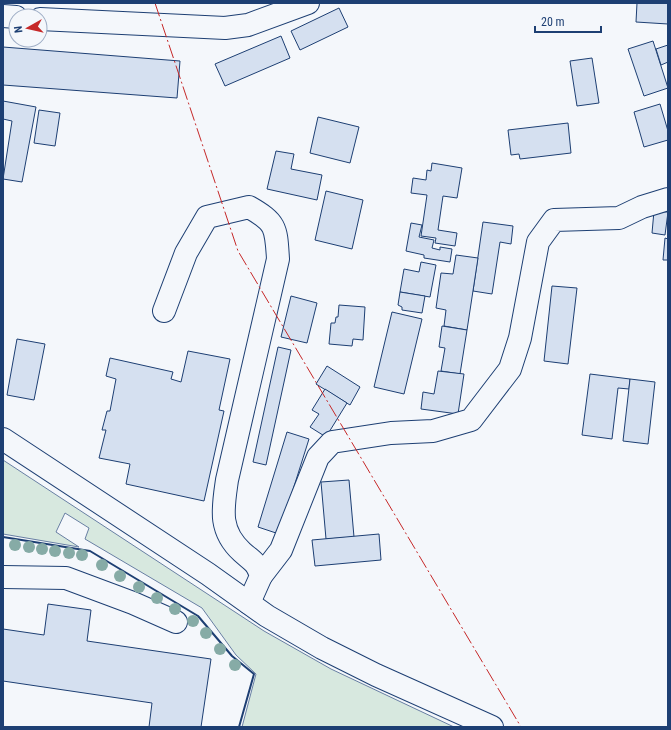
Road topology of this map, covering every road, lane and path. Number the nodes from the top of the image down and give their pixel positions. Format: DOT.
graph roads {
  1 [pos="308,3"];
  2 [pos="48,18"];
  3 [pos="668,199"];
  4 [pos="164,311"];
  5 [pos="3,438"];
  6 [pos="261,576"];
  7 [pos="3,577"];
  8 [pos="249,603"];
  9 [pos="176,622"];
  10 [pos="492,727"];
  1 -- 2 [label="street"];
  3 -- 6 [label="street"];
  4 -- 6 [label="street"];
  5 -- 8 [label="street"];
  6 -- 8 [label="street"];
  7 -- 9 [label="street"];
  8 -- 10 [label="street"];
}
